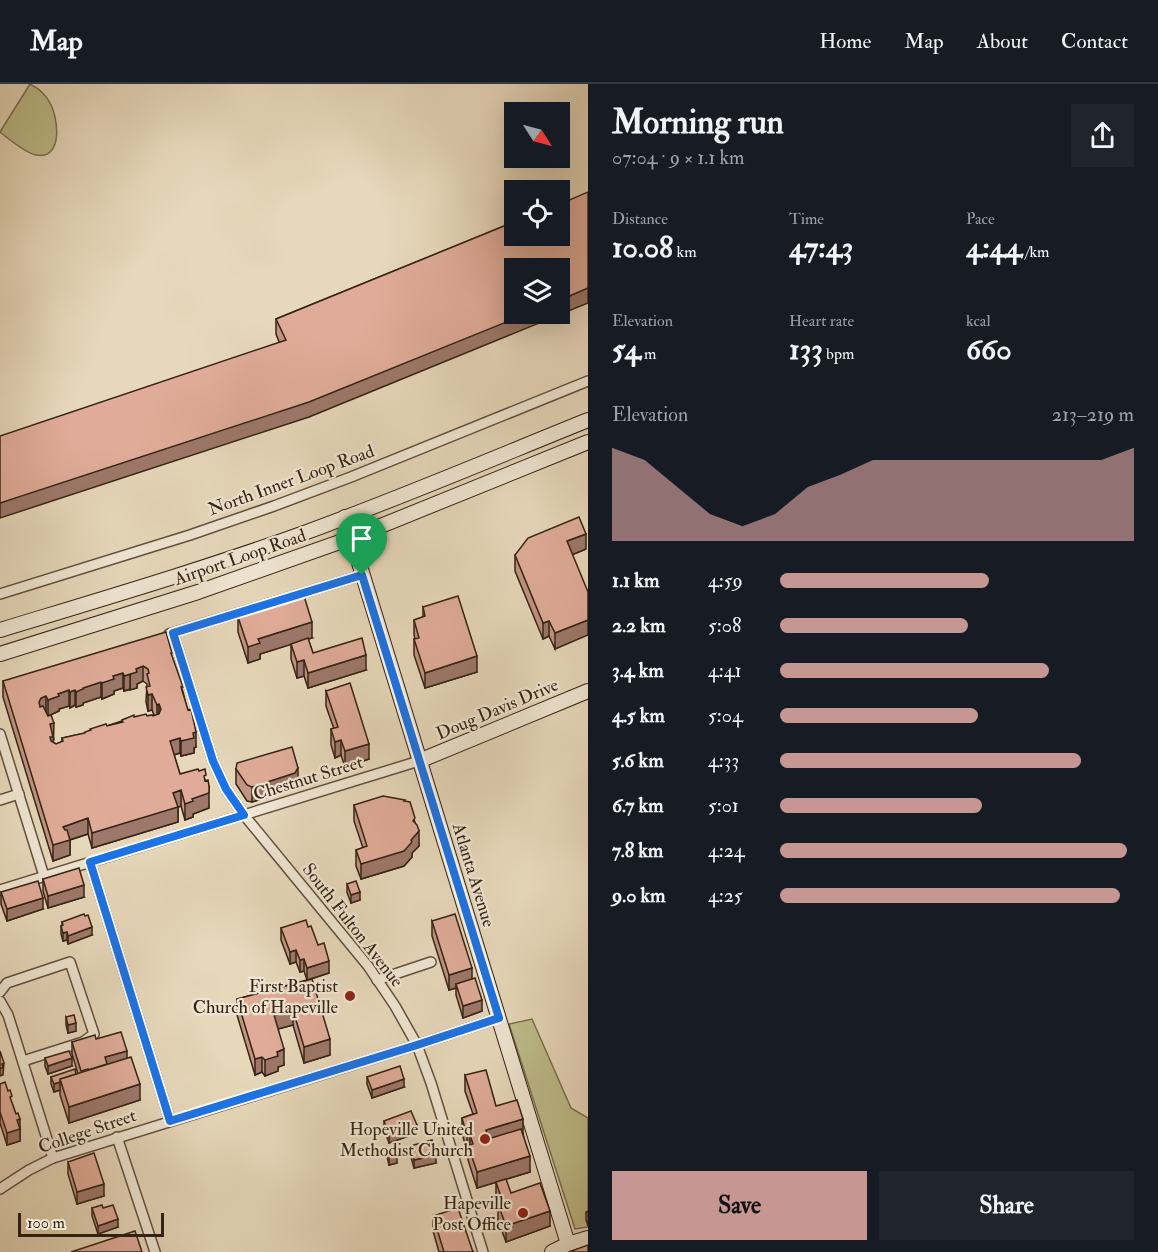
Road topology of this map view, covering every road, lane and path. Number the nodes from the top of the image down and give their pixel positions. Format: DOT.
graph roads {
  1 [pos="588,381"];
  2 [pos="588,420"];
  3 [pos="588,442"];
  4 [pos="345,517"];
  5 [pos="351,538"];
  6 [pos="362,575"];
  7 [pos="0,594"];
  8 [pos="0,630"];
  9 [pos="173,633"];
  10 [pos="162,636"];
  11 [pos="0,654"];
  12 [pos="588,691"];
  13 [pos="0,734"];
  14 [pos="419,761"];
  15 [pos="19,794"];
  16 [pos="0,800"];
  17 [pos="244,815"];
  18 [pos="90,862"];
  19 [pos="44,876"];
  20 [pos="0,890"];
  21 [pos="431,962"];
  22 [pos="377,980"];
  23 [pos="0,992"];
  24 [pos="0,1001"];
  25 [pos="499,1018"];
  26 [pos="417,1045"];
  27 [pos="22,1061"];
  28 [pos="170,1121"];
  29 [pos="117,1137"];
  30 [pos="53,1158"];
  31 [pos="0,1189"];
  32 [pos="588,1238"];
  33 [pos="568,1244"];
  34 [pos="155,1252"];
  35 [pos="483,1252"];
  36 [pos="552,1252"];
  1 -- 7 [label="street, North Inner Loop Road"];
  2 -- 4 [label="main road, Airport Loop Road"];
  3 -- 5 [label="main road, Airport Loop Road"];
  4 -- 5 [label="main road, Atlanta Avenue"];
  4 -- 8 [label="main road, Airport Loop Road"];
  5 -- 6 [label="main road, Atlanta Avenue"];
  5 -- 11 [label="main road, Airport Loop Road"];
  6 -- 9 [label="street"];
  6 -- 14 [label="main road, Atlanta Avenue"];
  9 -- 10 [label="street"];
  9 -- 17 [label="street, South Fulton Avenue"];
  12 -- 14 [label="main road, Doug Davis Drive"];
  13 -- 15 [label="street"];
  14 -- 17 [label="street, Chestnut Street"];
  14 -- 25 [label="main road, Atlanta Avenue"];
  15 -- 16 [label="street"];
  15 -- 19 [label="street"];
  17 -- 18 [label="street, Chestnut Street"];
  17 -- 22 [label="street, South Fulton Avenue"];
  18 -- 19 [label="street, Chestnut Street"];
  18 -- 28 [label="street"];
  19 -- 20 [label="street, Chestnut Street"];
  21 -- 22 [label="street"];
  22 -- 26 [label="street, South Fulton Avenue"];
  23 -- 27 [label="street"];
  24 -- 27 [label="street"];
  25 -- 26 [label="street, College Street"];
  25 -- 33 [label="main road, Atlanta Avenue"];
  26 -- 28 [label="street, College Street"];
  26 -- 35 [label="street, South Fulton Avenue"];
  27 -- 30 [label="street"];
  28 -- 29 [label="street, College Street"];
  29 -- 30 [label="street, College Street"];
  29 -- 34 [label="street"];
  30 -- 31 [label="street, College Street"];
  32 -- 33 [label="main road"];
  33 -- 36 [label="main road"];
}
